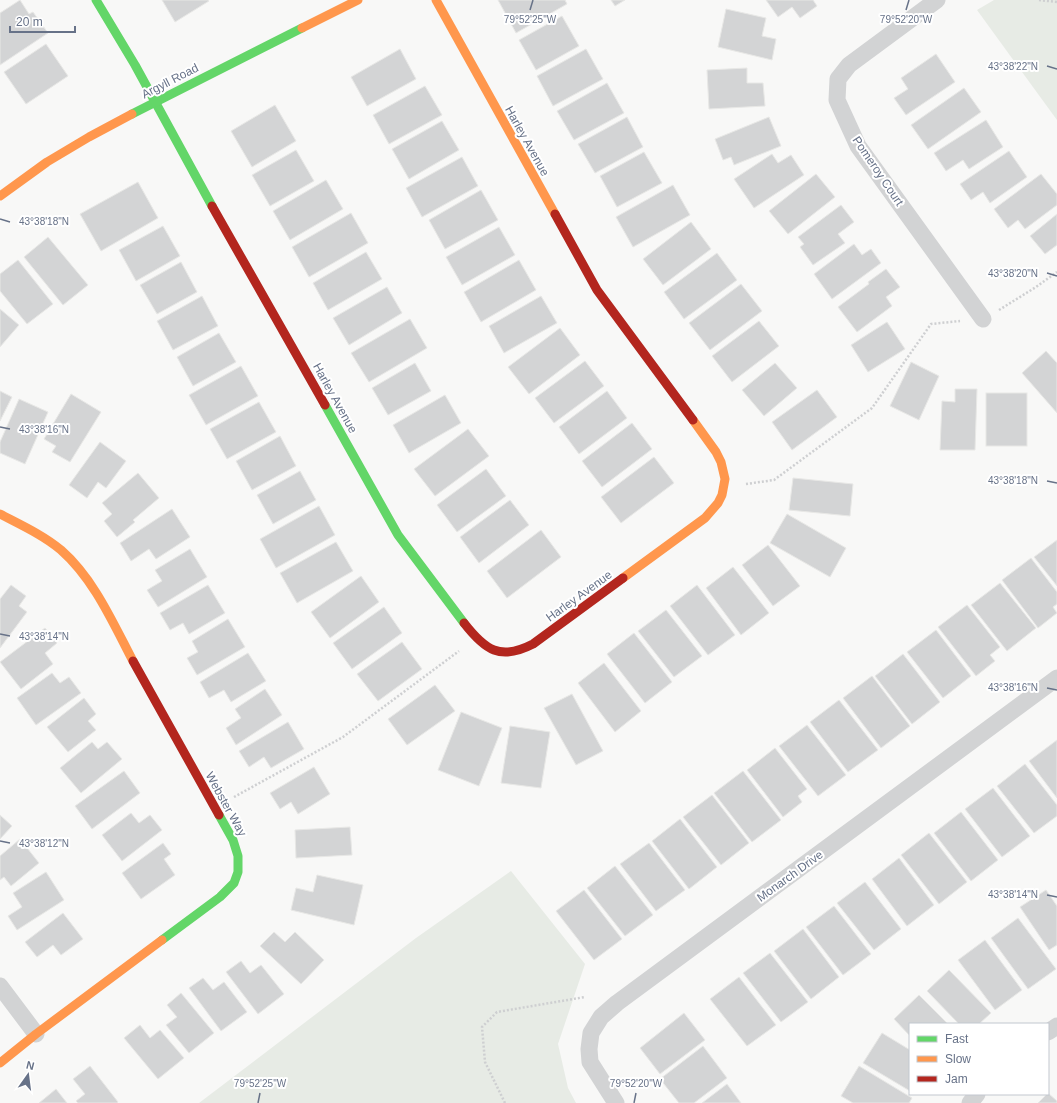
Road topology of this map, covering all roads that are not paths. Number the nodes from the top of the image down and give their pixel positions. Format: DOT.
graph roads {
  1 [pos="96,0"];
  2 [pos="358,0"];
  3 [pos="436,0"];
  4 [pos="937,0"];
  5 [pos="154,102"];
  6 [pos="0,196"];
  7 [pos="983,319"];
  8 [pos="0,514"];
  9 [pos="1057,678"];
  10 [pos="0,986"];
  11 [pos="36,1034"];
  12 [pos="0,1063"];
  13 [pos="616,1103"];
  1 -- 5 [label="street, Harley Avenue"];
  2 -- 5 [label="street, Argyll Road"];
  3 -- 5 [label="street, Harley Avenue"];
  4 -- 7 [label="street, Pomeroy Court"];
  5 -- 6 [label="street, Argyll Road"];
  8 -- 11 [label="street, Webster Way"];
  9 -- 13 [label="street, Monarch Drive"];
  10 -- 11 [label="street"];
  11 -- 12 [label="street, Webster Way"];
}
